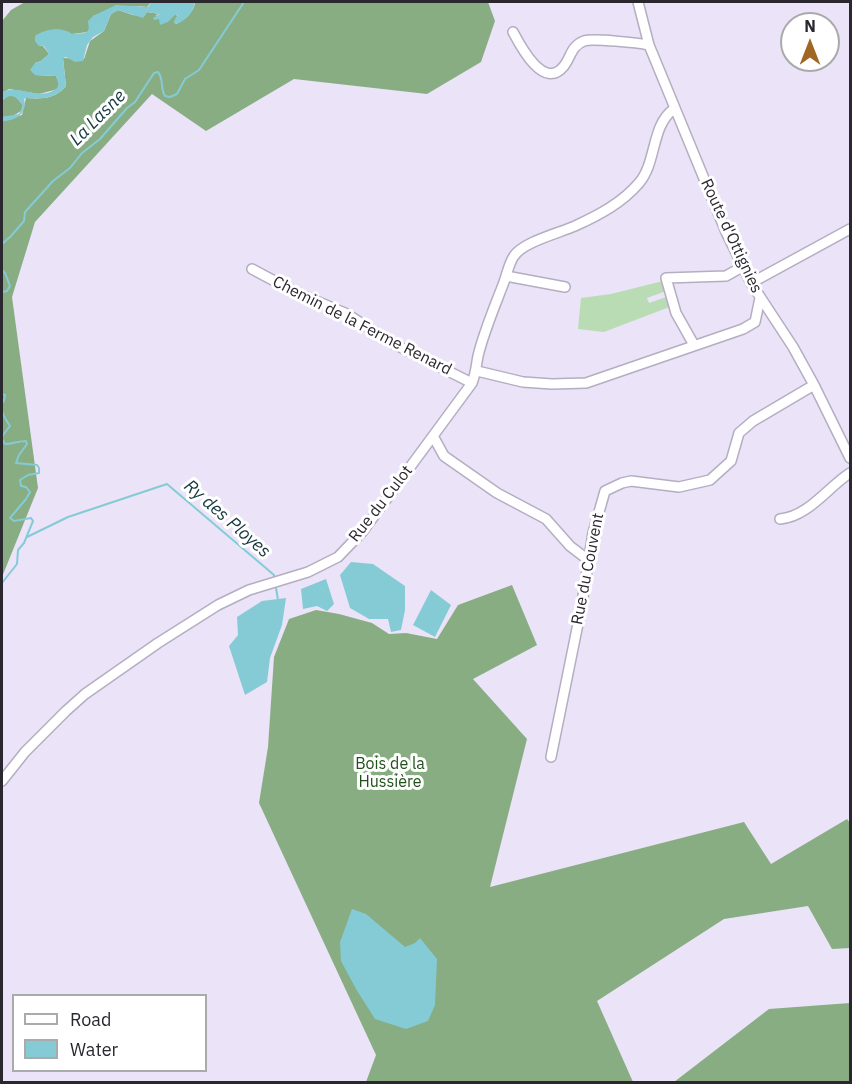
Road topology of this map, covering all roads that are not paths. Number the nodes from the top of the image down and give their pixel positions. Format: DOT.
graph roads {
  1 [pos="638,2"];
  2 [pos="513,32"];
  3 [pos="649,45"];
  4 [pos="674,109"];
  5 [pos="850,229"];
  6 [pos="742,267"];
  7 [pos="252,269"];
  8 [pos="506,276"];
  9 [pos="751,283"];
  10 [pos="565,287"];
  11 [pos="760,298"];
  12 [pos="772,315"];
  13 [pos="755,322"];
  14 [pos="694,345"];
  15 [pos="477,371"];
  16 [pos="472,383"];
  17 [pos="814,385"];
  18 [pos="433,436"];
  19 [pos="850,458"];
  20 [pos="850,473"];
  21 [pos="780,519"];
  22 [pos="589,558"];
  23 [pos="551,757"];
  24 [pos="2,781"];
  1 -- 3 [label="street, Route d'Ottignies"];
  2 -- 3 [label="street"];
  3 -- 4 [label="street, Route d'Ottignies"];
  4 -- 6 [label="street, Route d'Ottignies"];
  4 -- 8 [label="street, Rue du Culot"];
  5 -- 9 [label="street"];
  6 -- 9 [label="street, Route d'Ottignies"];
  6 -- 14 [label="street"];
  7 -- 16 [label="street, Chemin de la Ferme Renard"];
  8 -- 10 [label="street"];
  8 -- 15 [label="street, Rue du Culot"];
  9 -- 11 [label="street, Route d'Ottignies"];
  11 -- 12 [label="street, Route d'Ottignies"];
  11 -- 13 [label="street"];
  12 -- 13 [label="street"];
  12 -- 17 [label="street, Route d'Ottignies"];
  13 -- 14 [label="street"];
  14 -- 15 [label="street"];
  15 -- 16 [label="street, Rue du Culot"];
  16 -- 18 [label="street, Rue du Culot"];
  17 -- 19 [label="street, Route d'Ottignies"];
  17 -- 22 [label="street, Rue du Couvent"];
  18 -- 22 [label="street"];
  18 -- 24 [label="street, Rue du Culot"];
  20 -- 21 [label="street"];
  22 -- 23 [label="street, Rue du Couvent"];
}
